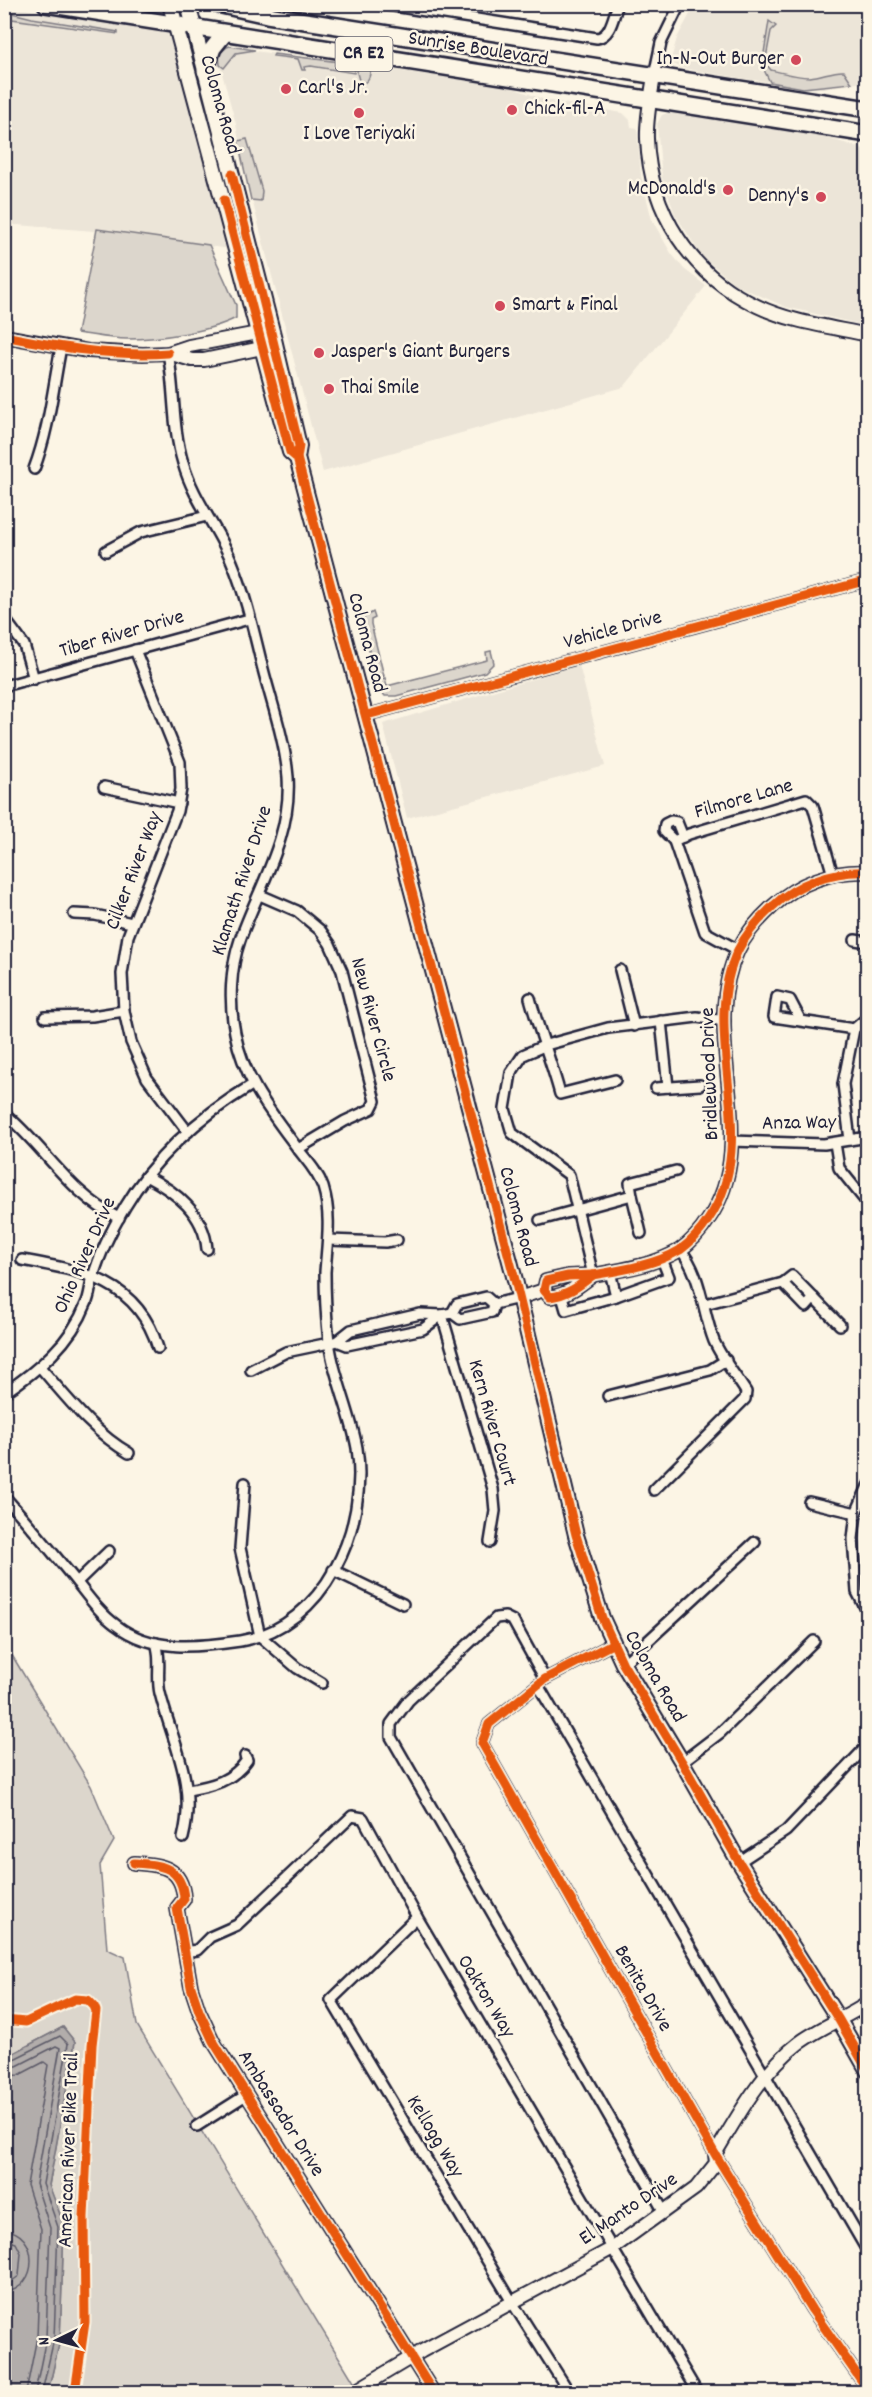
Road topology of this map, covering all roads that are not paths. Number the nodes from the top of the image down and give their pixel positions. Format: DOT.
graph roads {
  1 [pos="46,4"];
  2 [pos="170,4"];
  3 [pos="188,4"];
  4 [pos="217,4"];
  5 [pos="381,4"];
  6 [pos="618,4"];
  7 [pos="680,4"];
  8 [pos="175,25"];
  9 [pos="193,27"];
  10 [pos="225,33"];
  11 [pos="205,71"];
  12 [pos="654,76"];
  13 [pos="651,100"];
  14 [pos="867,109"];
  15 [pos="867,134"];
  16 [pos="258,333"];
  17 [pos="273,335"];
  18 [pos="867,335"];
  19 [pos="4,336"];
  20 [pos="61,347"];
  21 [pos="262,348"];
  22 [pos="168,352"];
  23 [pos="297,458"];
  24 [pos="34,469"];
  25 [pos="207,516"];
  26 [pos="106,551"];
  27 [pos="867,580"];
  28 [pos="4,618"];
  29 [pos="249,619"];
  30 [pos="135,650"];
  31 [pos="34,679"];
  32 [pos="4,686"];
  33 [pos="367,715"];
  34 [pos="104,787"];
  35 [pos="179,803"];
  36 [pos="867,872"];
  37 [pos="833,875"];
  38 [pos="260,895"];
  39 [pos="74,914"];
  40 [pos="132,923"];
  41 [pos="855,940"];
  42 [pos="867,942"];
  43 [pos="738,950"];
  44 [pos="620,970"];
  45 [pos="530,998"];
  46 [pos="124,1011"];
  47 [pos="45,1017"];
  48 [pos="867,1017"];
  49 [pos="661,1021"];
  50 [pos="725,1021"];
  51 [pos="801,1021"];
  52 [pos="634,1026"];
  53 [pos="854,1029"];
  54 [pos="546,1045"];
  55 [pos="615,1080"];
  56 [pos="252,1085"];
  57 [pos="700,1085"];
  58 [pos="668,1087"];
  59 [pos="656,1088"];
  60 [pos="4,1113"];
  61 [pos="188,1132"];
  62 [pos="867,1137"];
  63 [pos="850,1140"];
  64 [pos="731,1141"];
  65 [pos="835,1143"];
  66 [pos="298,1149"];
  67 [pos="676,1171"];
  68 [pos="146,1176"];
  69 [pos="632,1195"];
  70 [pos="867,1204"];
  71 [pos="579,1209"];
  72 [pos="119,1218"];
  73 [pos="540,1220"];
  74 [pos="641,1233"];
  75 [pos="328,1240"];
  76 [pos="397,1240"];
  77 [pos="207,1249"];
  78 [pos="680,1250"];
  79 [pos="662,1259"];
  80 [pos="22,1260"];
  81 [pos="610,1272"];
  82 [pos="593,1275"];
  83 [pos="93,1277"];
  84 [pos="544,1290"];
  85 [pos="562,1296"];
  86 [pos="616,1296"];
  87 [pos="519,1298"];
  88 [pos="494,1304"];
  89 [pos="705,1304"];
  90 [pos="452,1313"];
  91 [pos="441,1315"];
  92 [pos="840,1325"];
  93 [pos="333,1342"];
  94 [pos="158,1348"];
  95 [pos="726,1360"];
  96 [pos="40,1367"];
  97 [pos="251,1370"];
  98 [pos="4,1393"];
  99 [pos="608,1396"];
  100 [pos="129,1454"];
  101 [pos="245,1483"];
  102 [pos="867,1486"];
  103 [pos="654,1490"];
  104 [pos="4,1496"];
  105 [pos="809,1502"];
  106 [pos="856,1513"];
  107 [pos="490,1542"];
  108 [pos="755,1542"];
  109 [pos="109,1551"];
  110 [pos="333,1570"];
  111 [pos="77,1582"];
  112 [pos="403,1604"];
  113 [pos="867,1613"];
  114 [pos="260,1636"];
  115 [pos="814,1641"];
  116 [pos="156,1643"];
  117 [pos="612,1644"];
  118 [pos="623,1664"];
  119 [pos="542,1682"];
  120 [pos="322,1683"];
  121 [pos="867,1745"];
  122 [pos="245,1756"];
  123 [pos="682,1762"];
  124 [pos="188,1790"];
  125 [pos="183,1838"];
  126 [pos="739,1862"];
  127 [pos="134,1863"];
  128 [pos="417,1917"];
  129 [pos="184,1952"];
  130 [pos="867,2003"];
  131 [pos="839,2020"];
  132 [pos="867,2071"];
  133 [pos="766,2074"];
  134 [pos="246,2095"];
  135 [pos="197,2126"];
  136 [pos="715,2154"];
  137 [pos="664,2212"];
  138 [pos="613,2248"];
  139 [pos="867,2252"];
  140 [pos="512,2302"];
  141 [pos="411,2358"];
  142 [pos="867,2390"];
  143 [pos="355,2391"];
  144 [pos="433,2392"];
  145 [pos="569,2392"];
  146 [pos="697,2392"];
  1 -- 8 [label="main road, Sunrise Boulevard / CR E2"];
  2 -- 8 [label="main road, Coloma Road"];
  3 -- 9 [label="main road, Coloma Road"];
  4 -- 12 [label="main road, Sunrise Boulevard / CR E2"];
  5 -- 6 [label="street"];
  7 -- 12 [label="street"];
  8 -- 9 [label="main road, Sunrise Boulevard / CR E2"];
  8 -- 16 [label="main road, Coloma Road"];
  9 -- 10 [label="main road, Sunrise Boulevard / CR E2"];
  9 -- 11 [label="main road, Coloma Road"];
  10 -- 11 [label="main road"];
  10 -- 13 [label="main road, Sunrise Boulevard / CR E2"];
  11 -- 17 [label="main road, Coloma Road"];
  12 -- 13 [label="street"];
  12 -- 14 [label="main road, Sunrise Boulevard / CR E2"];
  13 -- 15 [label="main road, Sunrise Boulevard / CR E2"];
  13 -- 18 [label="street"];
  16 -- 17 [label="street"];
  16 -- 21 [label="main road, Coloma Road"];
  16 -- 22 [label="street"];
  17 -- 21 [label="street"];
  17 -- 23 [label="main road, Coloma Road"];
  19 -- 20 [label="street"];
  20 -- 22 [label="street"];
  20 -- 24 [label="street"];
  21 -- 22 [label="street"];
  21 -- 23 [label="main road, Coloma Road"];
  22 -- 25 [label="street, Klamath River Drive"];
  23 -- 33 [label="main road, Coloma Road"];
  25 -- 26 [label="street"];
  25 -- 29 [label="street, Klamath River Drive"];
  27 -- 33 [label="street, Vehicle Drive"];
  28 -- 31 [label="street"];
  29 -- 30 [label="street, Tiber River Drive"];
  29 -- 38 [label="street, Klamath River Drive"];
  30 -- 31 [label="street, Tiber River Drive"];
  30 -- 35 [label="street, Cilker River Way"];
  31 -- 32 [label="street, Tiber River Drive"];
  33 -- 87 [label="main road, Coloma Road"];
  34 -- 35 [label="street"];
  35 -- 40 [label="street, Cilker River Way"];
  36 -- 37 [label="street, Bridlewood Drive"];
  37 -- 43 [label="street, Bridlewood Drive"];
  37 -- 43 [label="street, Filmore Lane"];
  38 -- 56 [label="street, Klamath River Drive"];
  38 -- 66 [label="street, New River Circle"];
  39 -- 40 [label="street"];
  40 -- 46 [label="street, Cilker River Way"];
  41 -- 42 [label="street"];
  43 -- 50 [label="street, Bridlewood Drive"];
  44 -- 52 [label="street"];
  45 -- 54 [label="street"];
  46 -- 47 [label="street"];
  46 -- 61 [label="street, Cilker River Way"];
  48 -- 53 [label="street"];
  49 -- 50 [label="street"];
  49 -- 52 [label="street"];
  49 -- 58 [label="street"];
  50 -- 64 [label="street, Bridlewood Drive"];
  51 -- 53 [label="street"];
  52 -- 54 [label="street"];
  53 -- 63 [label="street"];
  54 -- 55 [label="street"];
  54 -- 71 [label="street"];
  56 -- 61 [label="street, Ohio River Drive"];
  56 -- 66 [label="street, Klamath River Drive"];
  57 -- 58 [label="street"];
  58 -- 59 [label="street"];
  60 -- 72 [label="street"];
  61 -- 68 [label="street, Ohio River Drive"];
  62 -- 63 [label="street, Anza Way"];
  63 -- 65 [label="street, Anza Way"];
  64 -- 65 [label="street, Anza Way"];
  64 -- 78 [label="street, Bridlewood Drive"];
  65 -- 70 [label="street"];
  66 -- 75 [label="street, Klamath River Drive"];
  67 -- 69 [label="street"];
  68 -- 72 [label="street, Ohio River Drive"];
  68 -- 77 [label="street"];
  69 -- 71 [label="street"];
  69 -- 74 [label="street"];
  71 -- 73 [label="street"];
  71 -- 82 [label="street"];
  72 -- 83 [label="street, Ohio River Drive"];
  75 -- 76 [label="street"];
  75 -- 93 [label="street, Klamath River Drive"];
  78 -- 79 [label="street, Bridlewood Drive"];
  78 -- 89 [label="street"];
  79 -- 81 [label="street, Bridlewood Drive"];
  79 -- 86 [label="street"];
  80 -- 83 [label="street"];
  81 -- 82 [label="street, Bridlewood Drive"];
  81 -- 86 [label="street"];
  82 -- 84 [label="street, Bridlewood Drive"];
  82 -- 85 [label="street, Bridlewood Drive"];
  83 -- 94 [label="street"];
  83 -- 96 [label="street, Ohio River Drive"];
  84 -- 85 [label="street"];
  84 -- 87 [label="street, Bridlewood Drive"];
  85 -- 86 [label="street"];
  87 -- 88 [label="street"];
  87 -- 117 [label="main road, Coloma Road"];
  88 -- 90 [label="street"];
  88 -- 90 [label="street"];
  89 -- 92 [label="street"];
  89 -- 95 [label="street"];
  90 -- 91 [label="street"];
  91 -- 93 [label="street"];
  91 -- 93 [label="street"];
  91 -- 107 [label="street, Kern River Court"];
  93 -- 97 [label="street"];
  93 -- 110 [label="street, Klamath River Drive"];
  95 -- 99 [label="street"];
  95 -- 103 [label="street"];
  96 -- 98 [label="street, Ohio River Drive"];
  96 -- 100 [label="street"];
  101 -- 114 [label="street"];
  102 -- 106 [label="street"];
  104 -- 111 [label="street, Klamath River Drive"];
  105 -- 106 [label="street"];
  106 -- 113 [label="street"];
  108 -- 118 [label="street"];
  109 -- 111 [label="street"];
  110 -- 112 [label="street"];
  110 -- 114 [label="street, Klamath River Drive"];
  111 -- 116 [label="street, Klamath River Drive"];
  114 -- 116 [label="street, Klamath River Drive"];
  114 -- 120 [label="street"];
  115 -- 123 [label="street"];
  116 -- 124 [label="street"];
  117 -- 118 [label="main road, Coloma Road"];
  117 -- 119 [label="street, Benita Drive"];
  118 -- 123 [label="main road, Coloma Road"];
  119 -- 133 [label="street"];
  119 -- 136 [label="street, Benita Drive"];
  119 -- 137 [label="street"];
  121 -- 126 [label="street"];
  122 -- 124 [label="street"];
  123 -- 126 [label="main road, Coloma Road"];
  124 -- 125 [label="street"];
  126 -- 131 [label="main road, Coloma Road"];
  127 -- 129 [label="street, Ambassador Drive"];
  128 -- 129 [label="street, Oakton Way"];
  128 -- 138 [label="street, Oakton Way"];
  128 -- 140 [label="street, Kellogg Way"];
  129 -- 134 [label="street, Ambassador Drive"];
  130 -- 131 [label="street, El Manto Drive"];
  131 -- 132 [label="main road, Coloma Road"];
  131 -- 133 [label="street, El Manto Drive"];
  133 -- 136 [label="street, El Manto Drive"];
  133 -- 139 [label="street"];
  134 -- 135 [label="street"];
  134 -- 141 [label="street, Ambassador Drive"];
  136 -- 137 [label="street, El Manto Drive"];
  136 -- 142 [label="street, Benita Drive"];
  137 -- 138 [label="street, El Manto Drive"];
  138 -- 140 [label="street, El Manto Drive"];
  138 -- 146 [label="street, Oakton Way"];
  140 -- 141 [label="street, El Manto Drive"];
  140 -- 145 [label="street, Kellogg Way"];
  141 -- 143 [label="street, El Manto Drive"];
  141 -- 144 [label="street, Ambassador Drive"];
}
